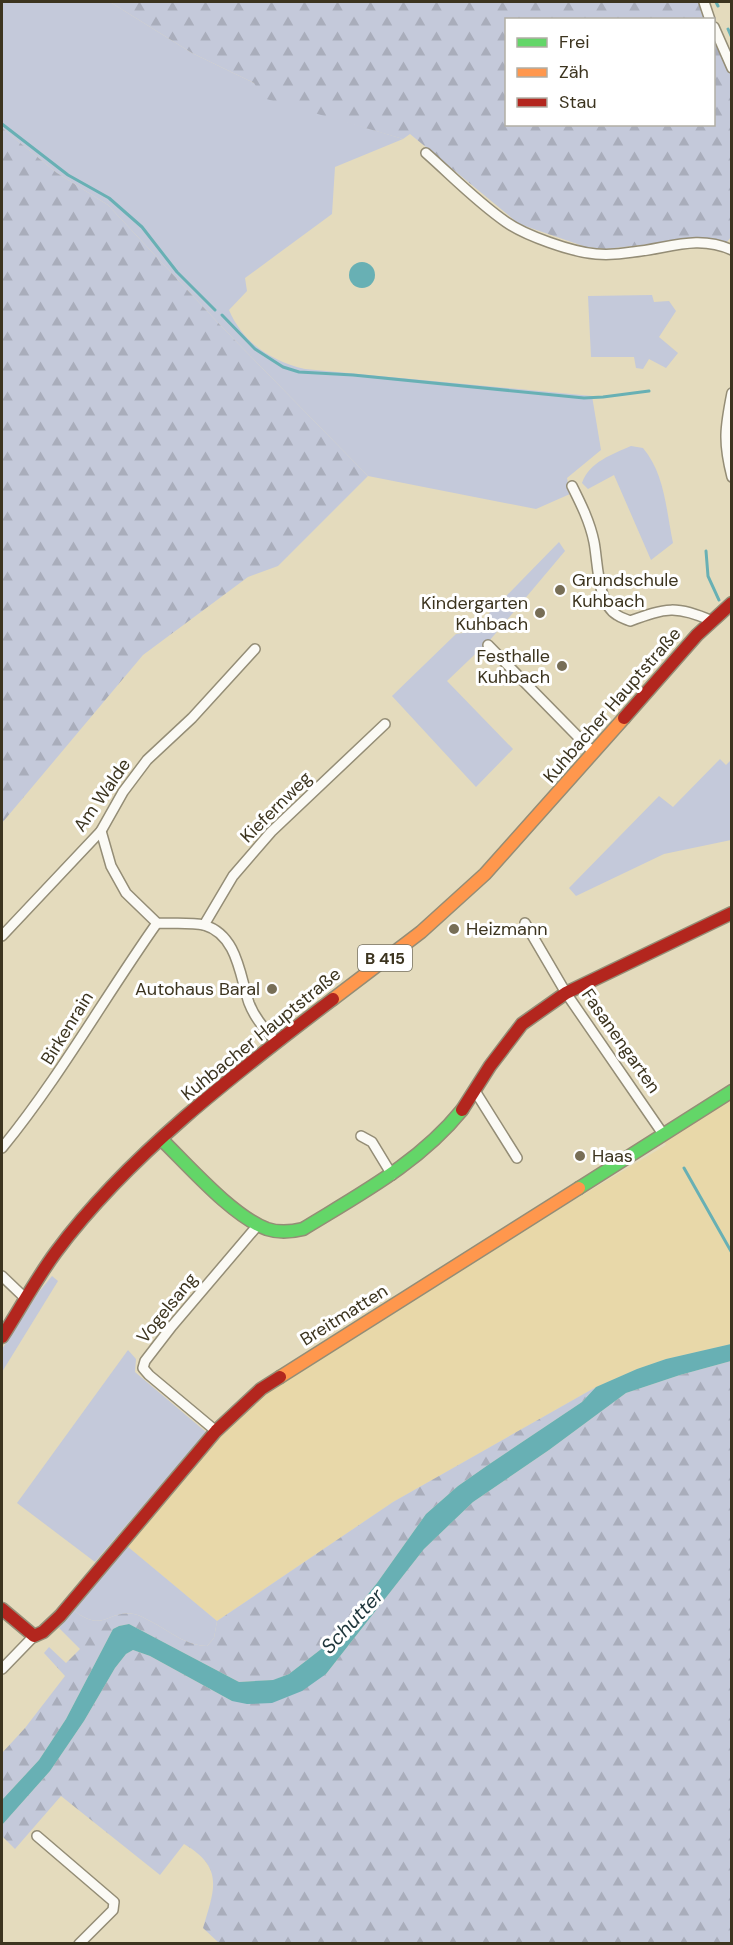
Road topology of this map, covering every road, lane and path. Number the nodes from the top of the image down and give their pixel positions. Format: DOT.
graph roads {
  1 [pos="704,2"];
  2 [pos="709,18"];
  3 [pos="715,29"];
  4 [pos="732,68"];
  5 [pos="426,153"];
  6 [pos="732,250"];
  7 [pos="732,393"];
  8 [pos="732,477"];
  9 [pos="572,486"];
  10 [pos="732,603"];
  11 [pos="712,621"];
  12 [pos="488,645"];
  13 [pos="255,649"];
  14 [pos="385,724"];
  15 [pos="593,752"];
  16 [pos="101,831"];
  17 [pos="732,913"];
  18 [pos="525,922"];
  19 [pos="157,923"];
  20 [pos="204,926"];
  21 [pos="2,936"];
  22 [pos="566,993"];
  23 [pos="276,1042"];
  24 [pos="475,1091"];
  25 [pos="732,1091"];
  26 [pos="663,1134"];
  27 [pos="361,1136"];
  28 [pos="161,1139"];
  29 [pos="2,1148"];
  30 [pos="517,1158"];
  31 [pos="392,1175"];
  32 [pos="258,1225"];
  33 [pos="5,1280"];
  34 [pos="2,1292"];
  35 [pos="25,1298"];
  36 [pos="2,1337"];
  37 [pos="216,1431"];
  38 [pos="2,1609"];
  39 [pos="34,1636"];
  40 [pos="2,1669"];
  41 [pos="37,1836"];
  42 [pos="79,1944"];
  1 -- 2 [label="street"];
  3 -- 4 [label="street"];
  5 -- 6 [label="street"];
  7 -- 8 [label="street"];
  9 -- 11 [label="street"];
  10 -- 11 [label="street, Kuhbacher Hauptstraße / B 415"];
  11 -- 15 [label="street, Kuhbacher Hauptstraße / B 415"];
  12 -- 15 [label="street"];
  13 -- 16 [label="street, Am Walde"];
  14 -- 20 [label="street, Kiefernweg"];
  15 -- 23 [label="street, Kuhbacher Hauptstraße / B 415"];
  16 -- 19 [label="street"];
  16 -- 21 [label="street, Am Walde"];
  17 -- 22 [label="street"];
  18 -- 22 [label="street"];
  19 -- 20 [label="street"];
  19 -- 29 [label="street, Birkenrain"];
  20 -- 23 [label="street"];
  22 -- 24 [label="street, Fasanengarten"];
  22 -- 26 [label="street, Fasanengarten"];
  23 -- 28 [label="street, Kuhbacher Hauptstraße / B 415"];
  24 -- 30 [label="street"];
  24 -- 31 [label="street, Fasanengarten"];
  25 -- 26 [label="street, Breitmatten"];
  26 -- 37 [label="street, Breitmatten"];
  27 -- 31 [label="street"];
  28 -- 32 [label="street, Fasanengarten"];
  28 -- 35 [label="street, Kuhbacher Hauptstraße / B 415"];
  31 -- 32 [label="street, Fasanengarten"];
  32 -- 37 [label="street, Vogelsang"];
  33 -- 34 [label="street"];
  33 -- 35 [label="street"];
  35 -- 36 [label="street, B 415"];
  37 -- 39 [label="street, Breitmatten"];
  38 -- 39 [label="street"];
  39 -- 40 [label="street, Breitmatten"];
  41 -- 42 [label="street"];
}
